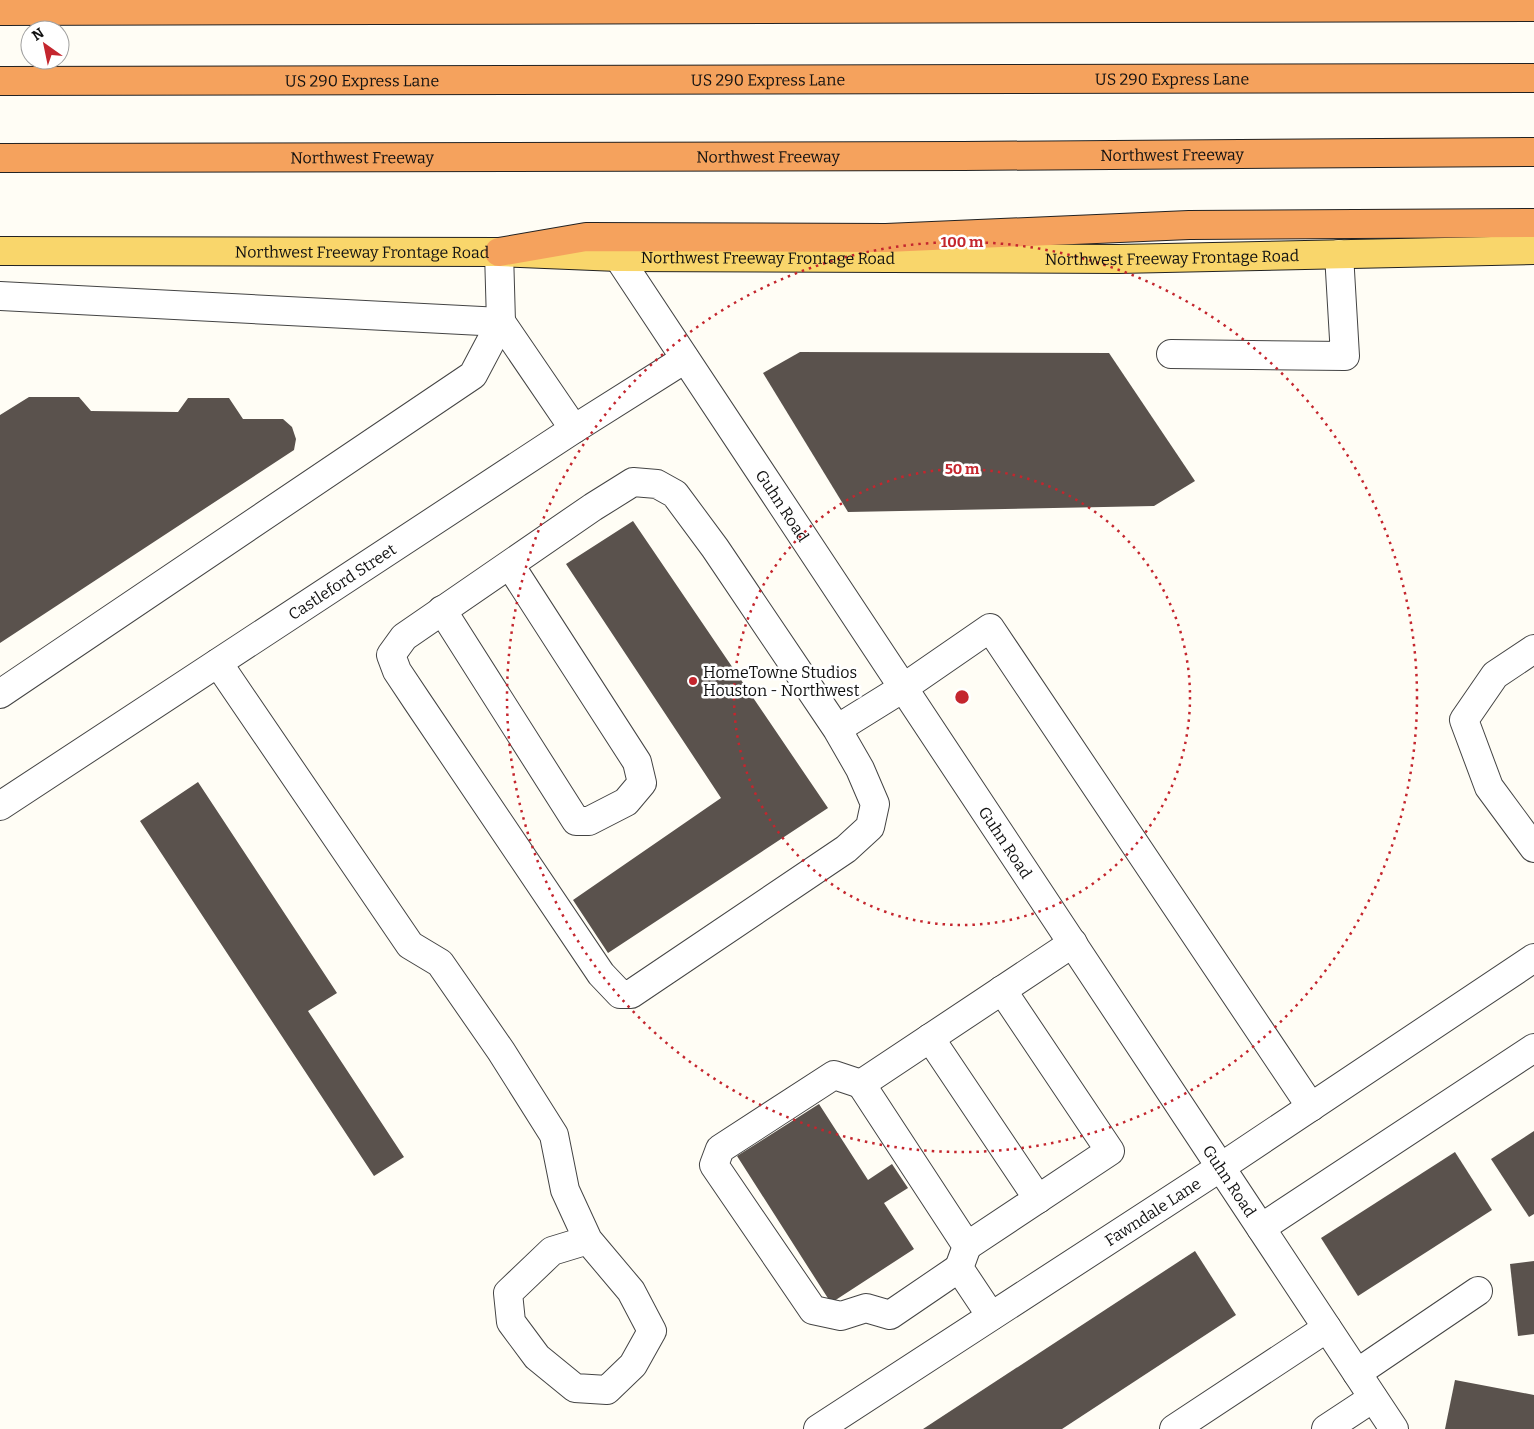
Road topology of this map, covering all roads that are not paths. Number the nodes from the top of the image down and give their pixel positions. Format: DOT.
graph roads {
  1 [pos="1534,7"];
  2 [pos="0,11"];
  3 [pos="1534,78"];
  4 [pos="0,81"];
  5 [pos="1534,152"];
  6 [pos="0,158"];
  7 [pos="1534,223"];
  8 [pos="1534,250"];
  9 [pos="0,251"];
  10 [pos="499,252"];
  11 [pos="1339,254"];
  12 [pos="618,257"];
  13 [pos="0,296"];
  14 [pos="501,322"];
  15 [pos="1171,354"];
  16 [pos="685,359"];
  17 [pos="574,429"];
  18 [pos="510,565"];
  19 [pos="442,610"];
  20 [pos="1534,649"];
  21 [pos="218,663"];
  22 [pos="903,688"];
  23 [pos="0,694"];
  24 [pos="837,730"];
  25 [pos="0,806"];
  26 [pos="1534,848"];
  27 [pos="1073,943"];
  28 [pos="1534,958"];
  29 [pos="1002,990"];
  30 [pos="930,1038"];
  31 [pos="1534,1048"];
  32 [pos="860,1084"];
  33 [pos="1311,1107"];
  34 [pos="1221,1167"];
  35 [pos="1038,1199"];
  36 [pos="1261,1228"];
  37 [pos="588,1240"];
  38 [pos="963,1257"];
  39 [pos="1478,1291"];
  40 [pos="991,1316"];
  41 [pos="1327,1328"];
  42 [pos="1357,1373"];
  43 [pos="1373,1398"];
  44 [pos="818,1429"];
  45 [pos="1174,1429"];
  46 [pos="1326,1429"];
  47 [pos="1394,1429"];
  1 -- 2 [label="highway"];
  3 -- 4 [label="highway, US 290 Express Lane"];
  5 -- 6 [label="highway, Northwest Freeway"];
  7 -- 10 [label="highway"];
  8 -- 11 [label="main road, Northwest Freeway Frontage Road"];
  9 -- 10 [label="main road, Northwest Freeway Frontage Road"];
  10 -- 12 [label="main road, Northwest Freeway Frontage Road"];
  10 -- 14 [label="street"];
  11 -- 12 [label="main road, Northwest Freeway Frontage Road"];
  11 -- 15 [label="street"];
  12 -- 16 [label="street, Guhn Road"];
  13 -- 14 [label="street"];
  14 -- 17 [label="street"];
  14 -- 23 [label="street"];
  16 -- 17 [label="street, Castleford Street"];
  16 -- 22 [label="street, Guhn Road"];
  17 -- 21 [label="street, Castleford Street"];
  18 -- 19 [label="street"];
  18 -- 19 [label="street"];
  18 -- 24 [label="street"];
  19 -- 24 [label="street"];
  20 -- 26 [label="street"];
  21 -- 25 [label="street, Castleford Street"];
  21 -- 37 [label="street"];
  22 -- 24 [label="street"];
  22 -- 27 [label="street, Guhn Road"];
  22 -- 33 [label="street"];
  27 -- 29 [label="street"];
  27 -- 34 [label="street, Guhn Road"];
  28 -- 33 [label="street, Fawndale Lane"];
  29 -- 30 [label="street"];
  29 -- 35 [label="street"];
  30 -- 32 [label="street"];
  30 -- 35 [label="street"];
  31 -- 36 [label="street"];
  32 -- 38 [label="street"];
  32 -- 38 [label="street"];
  33 -- 34 [label="street, Fawndale Lane"];
  34 -- 36 [label="street, Guhn Road"];
  34 -- 40 [label="street, Fawndale Lane"];
  35 -- 38 [label="street"];
  36 -- 41 [label="street, Guhn Road"];
  37 -- 37 [label="street"];
  38 -- 40 [label="street"];
  39 -- 42 [label="street"];
  40 -- 44 [label="street, Fawndale Lane"];
  41 -- 42 [label="street, Guhn Road"];
  41 -- 45 [label="street"];
  42 -- 43 [label="street, Guhn Road"];
  43 -- 46 [label="street"];
  43 -- 47 [label="street, Guhn Road"];
}
